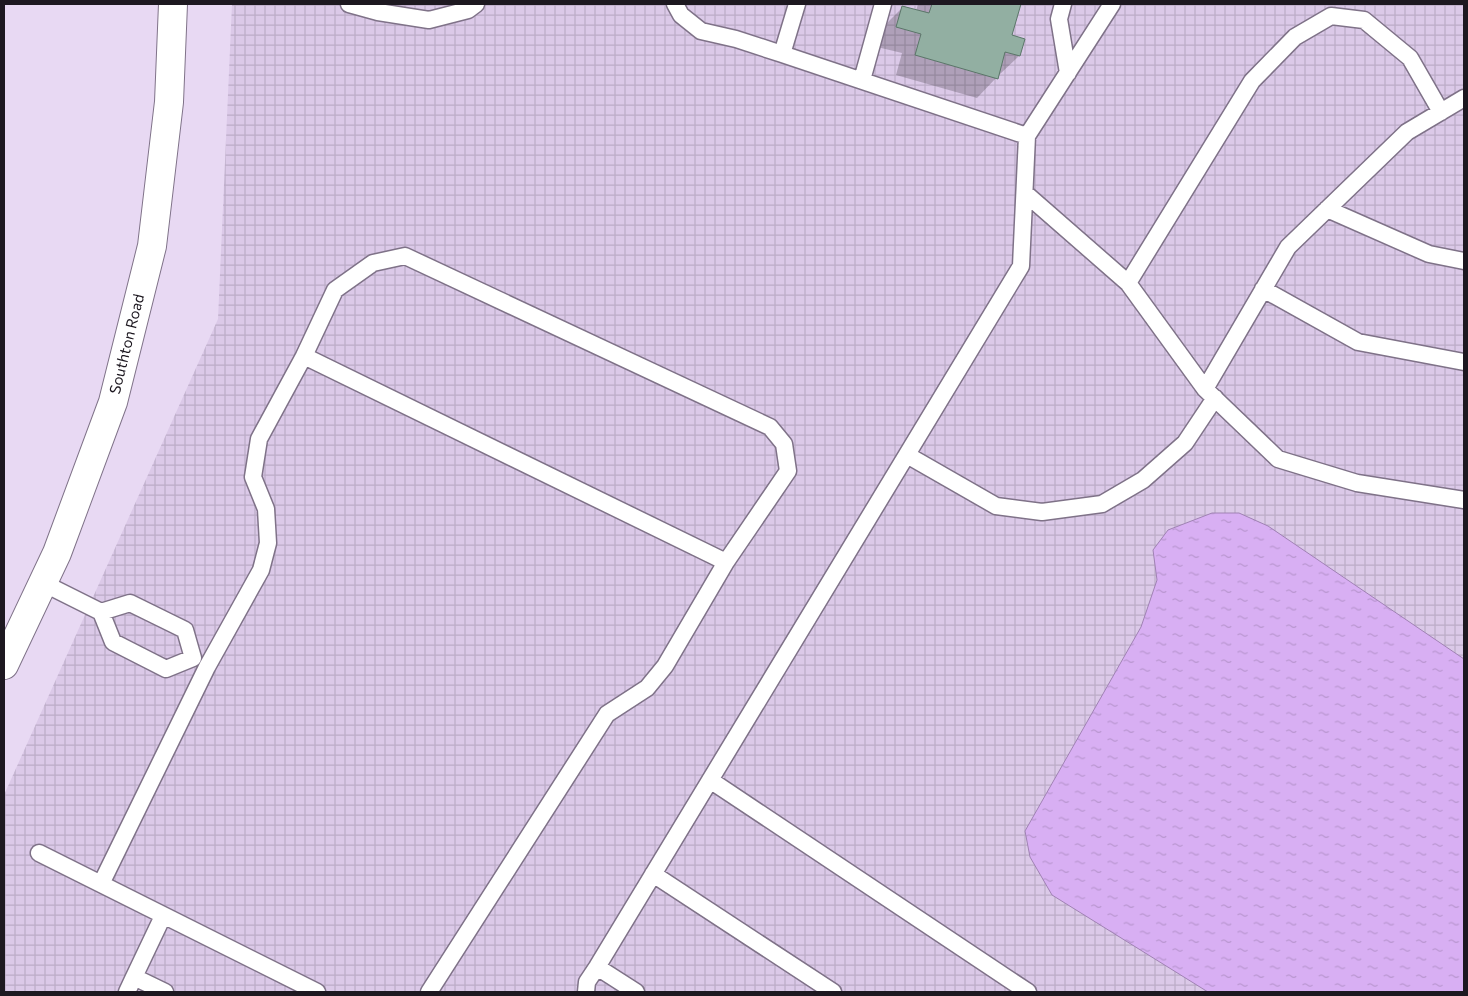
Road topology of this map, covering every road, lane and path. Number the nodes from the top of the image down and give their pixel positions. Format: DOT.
graph roads {
  1 [pos="173,4"];
  2 [pos="349,4"];
  3 [pos="476,4"];
  4 [pos="675,4"];
  5 [pos="796,4"];
  6 [pos="883,4"];
  7 [pos="1063,4"];
  8 [pos="1112,4"];
  9 [pos="782,54"];
  10 [pos="1068,73"];
  11 [pos="862,80"];
  12 [pos="1464,98"];
  13 [pos="1441,112"];
  14 [pos="1028,136"];
  15 [pos="1025,193"];
  16 [pos="1327,209"];
  17 [pos="1464,261"];
  18 [pos="1128,282"];
  19 [pos="1263,289"];
  20 [pos="304,356"];
  21 [pos="1464,362"];
  22 [pos="1210,393"];
  23 [pos="906,455"];
  24 [pos="1464,500"];
  25 [pos="726,562"];
  26 [pos="43,583"];
  27 [pos="101,612"];
  28 [pos="193,658"];
  29 [pos="4,665"];
  30 [pos="207,667"];
  31 [pos="710,780"];
  32 [pos="39,853"];
  33 [pos="653,874"];
  34 [pos="101,884"];
  35 [pos="163,916"];
  36 [pos="597,967"];
  37 [pos="134,977"];
  38 [pos="127,992"];
  39 [pos="165,992"];
  40 [pos="317,992"];
  41 [pos="429,992"];
  42 [pos="586,992"];
  43 [pos="636,992"];
  44 [pos="833,992"];
  45 [pos="1028,992"];
  1 -- 26 [label="street, Southton Road"];
  2 -- 3 [label="lane"];
  4 -- 9 [label="lane"];
  5 -- 9 [label="lane"];
  6 -- 11 [label="lane"];
  7 -- 10 [label="lane"];
  8 -- 10 [label="lane"];
  9 -- 11 [label="lane"];
  10 -- 14 [label="lane"];
  11 -- 14 [label="lane"];
  12 -- 13 [label="lane"];
  13 -- 16 [label="lane"];
  13 -- 18 [label="lane"];
  14 -- 15 [label="lane"];
  15 -- 18 [label="lane"];
  15 -- 23 [label="lane"];
  16 -- 17 [label="lane"];
  16 -- 19 [label="lane"];
  18 -- 22 [label="lane"];
  19 -- 21 [label="lane"];
  19 -- 22 [label="lane"];
  20 -- 25 [label="lane"];
  20 -- 25 [label="lane"];
  20 -- 30 [label="lane"];
  22 -- 23 [label="lane"];
  22 -- 24 [label="lane"];
  23 -- 31 [label="lane"];
  25 -- 41 [label="lane"];
  26 -- 27 [label="lane"];
  26 -- 29 [label="street, Southton Road"];
  27 -- 28 [label="lane"];
  27 -- 28 [label="lane"];
  28 -- 30 [label="lane"];
  30 -- 34 [label="lane"];
  31 -- 33 [label="lane"];
  31 -- 45 [label="lane"];
  32 -- 34 [label="lane"];
  33 -- 36 [label="lane"];
  33 -- 44 [label="lane"];
  34 -- 35 [label="lane"];
  35 -- 37 [label="lane"];
  35 -- 40 [label="lane"];
  36 -- 42 [label="lane"];
  36 -- 43 [label="lane"];
  37 -- 38 [label="lane"];
  37 -- 39 [label="lane"];
}
